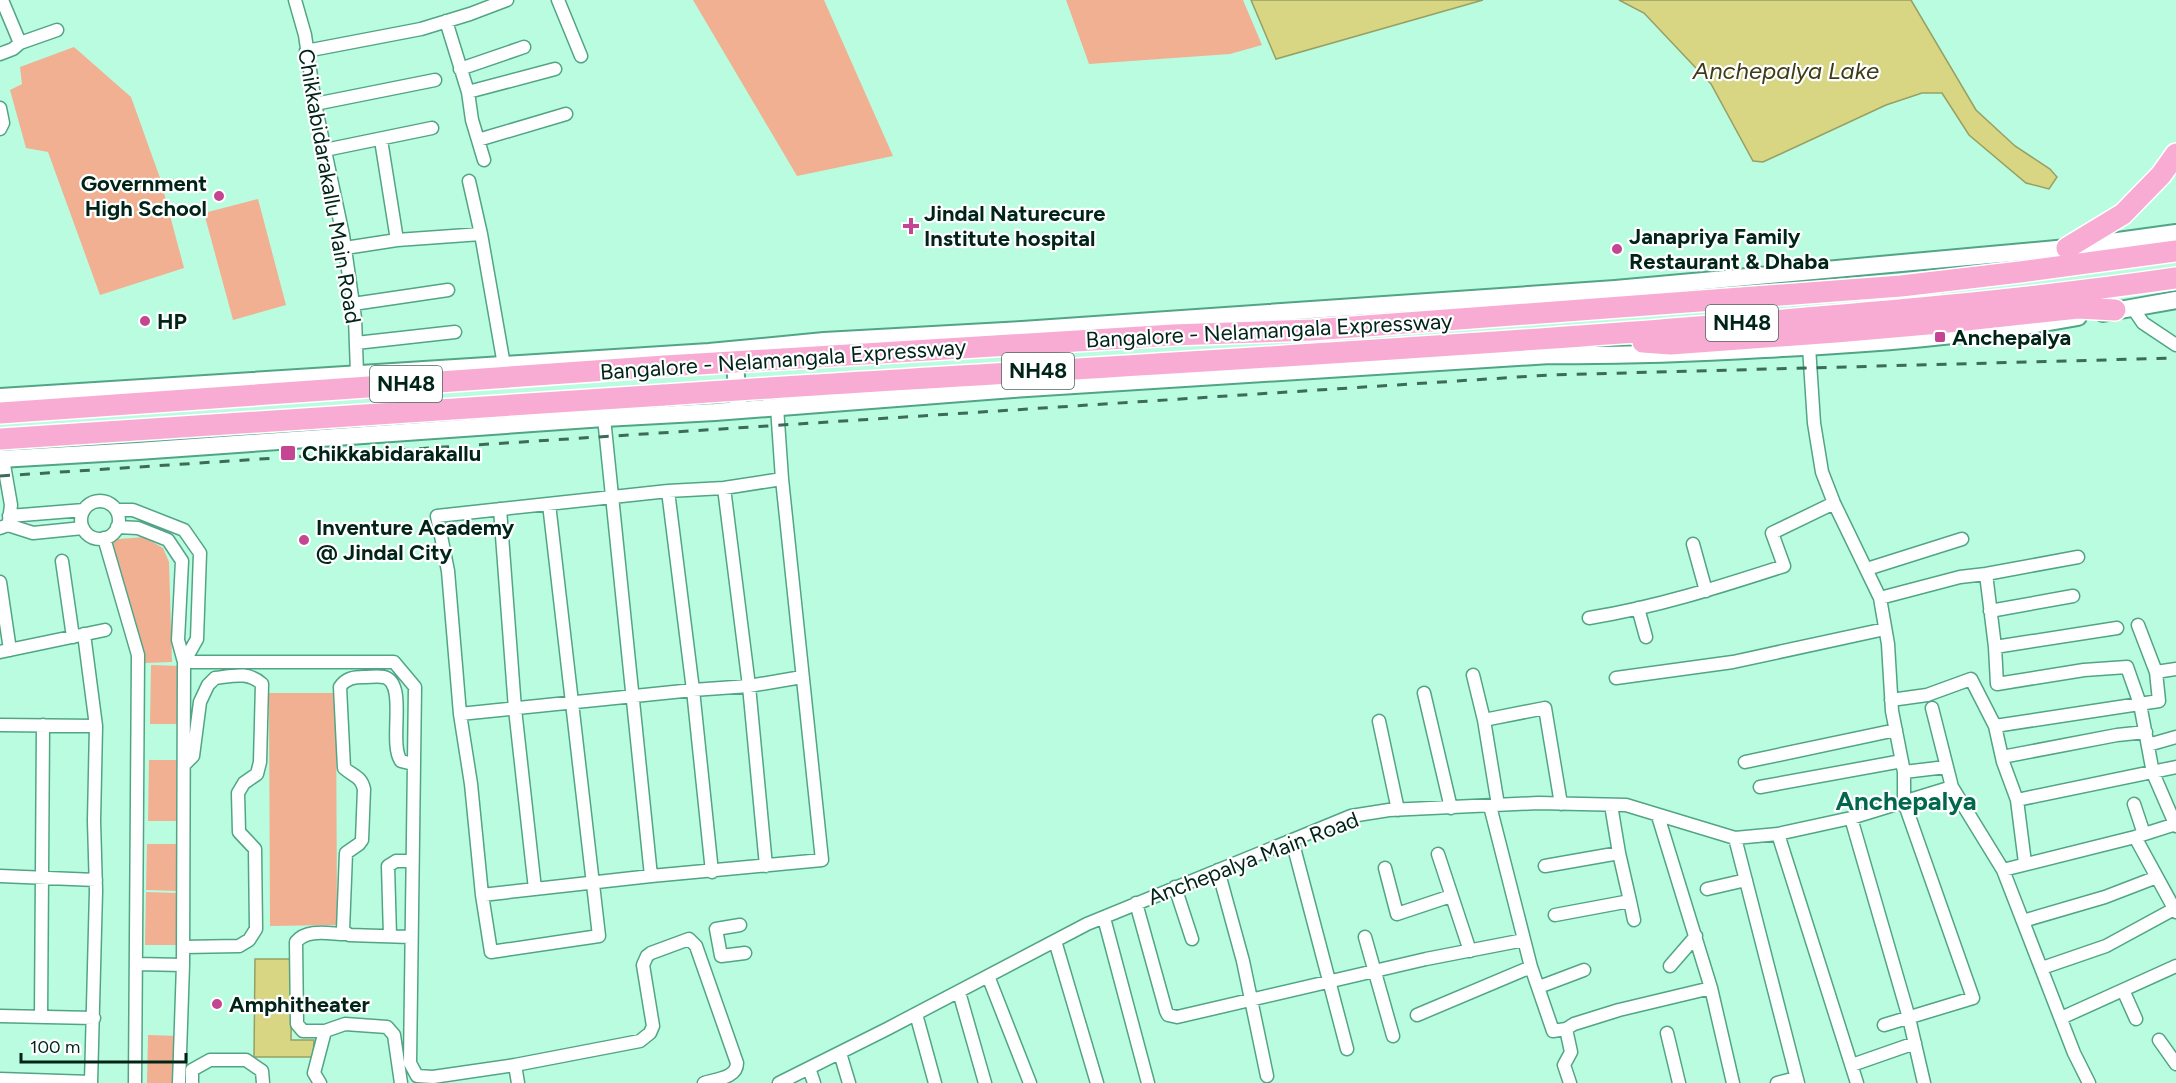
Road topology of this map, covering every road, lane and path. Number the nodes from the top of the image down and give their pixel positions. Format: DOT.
graph roads {
  1 [pos="2,0"];
  2 [pos="507,0"];
  3 [pos="558,0"];
  4 [pos="298,1"];
  5 [pos="446,21"];
  6 [pos="57,30"];
  7 [pos="20,43"];
  8 [pos="525,47"];
  9 [pos="306,51"];
  10 [pos="0,54"];
  11 [pos="581,56"];
  12 [pos="460,69"];
  13 [pos="555,69"];
  14 [pos="435,80"];
  15 [pos="468,92"];
  16 [pos="315,104"];
  17 [pos="0,108"];
  18 [pos="566,114"];
  19 [pos="432,128"];
  20 [pos="0,129"];
  21 [pos="381,140"];
  22 [pos="478,140"];
  23 [pos="325,150"];
  24 [pos="2176,154"];
  25 [pos="484,160"];
  26 [pos="469,181"];
  27 [pos="2176,233"];
  28 [pos="481,234"];
  29 [pos="398,240"];
  30 [pos="345,248"];
  31 [pos="2067,248"];
  32 [pos="2176,251"];
  33 [pos="2176,278"];
  34 [pos="448,290"];
  35 [pos="2176,300"];
  36 [pos="353,304"];
  37 [pos="2123,309"];
  38 [pos="455,332"];
  39 [pos="1557,338"];
  40 [pos="356,343"];
  41 [pos="2176,345"];
  42 [pos="1809,347"];
  43 [pos="734,349"];
  44 [pos="708,352"];
  45 [pos="504,365"];
  46 [pos="357,373"];
  47 [pos="0,397"];
  48 [pos="777,407"];
  49 [pos="739,410"];
  50 [pos="0,412"];
  51 [pos="714,412"];
  52 [pos="604,418"];
  53 [pos="1,452"];
  54 [pos="782,479"];
  55 [pos="724,488"];
  56 [pos="668,492"];
  57 [pos="611,498"];
  58 [pos="1834,503"];
  59 [pos="549,504"];
  60 [pos="500,509"];
  61 [pos="84,510"];
  62 [pos="116,510"];
  63 [pos="6,523"];
  64 [pos="117,527"];
  65 [pos="83,528"];
  66 [pos="104,538"];
  67 [pos="1962,539"];
  68 [pos="1693,544"];
  69 [pos="2079,557"];
  70 [pos="62,561"];
  71 [pos="1867,569"];
  72 [pos="1986,574"];
  73 [pos="0,582"];
  74 [pos="1706,591"];
  75 [pos="2073,596"];
  76 [pos="1880,598"];
  77 [pos="1638,608"];
  78 [pos="1990,611"];
  79 [pos="1589,618"];
  80 [pos="2138,625"];
  81 [pos="2118,628"];
  82 [pos="1885,629"];
  83 [pos="105,630"];
  84 [pos="79,635"];
  85 [pos="1646,638"];
  86 [pos="1995,647"];
  87 [pos="5,651"];
  88 [pos="184,662"];
  89 [pos="2176,669"];
  90 [pos="2156,672"];
  91 [pos="1473,675"];
  92 [pos="802,677"];
  93 [pos="1616,678"];
  94 [pos="749,686"];
  95 [pos="693,690"];
  96 [pos="1424,693"];
  97 [pos="633,697"];
  98 [pos="1891,700"];
  99 [pos="572,703"];
  100 [pos="2140,704"];
  101 [pos="1932,708"];
  102 [pos="515,709"];
  103 [pos="460,714"];
  104 [pos="1484,720"];
  105 [pos="1379,721"];
  106 [pos="0,725"];
  107 [pos="43,725"];
  108 [pos="96,726"];
  109 [pos="1995,726"];
  110 [pos="1896,730"];
  111 [pos="2146,732"];
  112 [pos="2176,738"];
  113 [pos="2148,745"];
  114 [pos="2002,758"];
  115 [pos="1744,762"];
  116 [pos="413,764"];
  117 [pos="184,765"];
  118 [pos="1903,767"];
  119 [pos="1946,767"];
  120 [pos="2176,767"];
  121 [pos="2153,773"];
  122 [pos="1760,787"];
  123 [pos="1952,787"];
  124 [pos="2017,801"];
  125 [pos="1904,802"];
  126 [pos="1561,804"];
  127 [pos="2134,804"];
  128 [pos="1611,805"];
  129 [pos="1494,806"];
  130 [pos="1451,808"];
  131 [pos="1398,810"];
  132 [pos="1658,816"];
  133 [pos="1851,818"];
  134 [pos="2176,825"];
  135 [pos="1778,834"];
  136 [pos="2140,835"];
  137 [pos="1735,838"];
  138 [pos="1292,840"];
  139 [pos="1619,853"];
  140 [pos="1438,854"];
  141 [pos="412,861"];
  142 [pos="2025,863"];
  143 [pos="766,866"];
  144 [pos="1545,866"];
  145 [pos="1385,868"];
  146 [pos="1218,870"];
  147 [pos="2003,870"];
  148 [pos="712,872"];
  149 [pos="0,876"];
  150 [pos="651,876"];
  151 [pos="2157,877"];
  152 [pos="43,878"];
  153 [pos="96,880"];
  154 [pos="1746,880"];
  155 [pos="593,884"];
  156 [pos="1175,887"];
  157 [pos="1707,889"];
  158 [pos="535,890"];
  159 [pos="482,896"];
  160 [pos="1451,896"];
  161 [pos="1630,901"];
  162 [pos="1137,903"];
  163 [pos="2175,910"];
  164 [pos="1555,915"];
  165 [pos="1104,918"];
  166 [pos="1634,920"];
  167 [pos="2023,921"];
  168 [pos="740,925"];
  169 [pos="345,934"];
  170 [pos="390,936"];
  171 [pos="1696,936"];
  172 [pos="411,937"];
  173 [pos="1365,937"];
  174 [pos="1192,939"];
  175 [pos="1524,940"];
  176 [pos="1055,941"];
  177 [pos="183,947"];
  178 [pos="1470,951"];
  179 [pos="745,953"];
  180 [pos="721,956"];
  181 [pos="702,962"];
  182 [pos="137,964"];
  183 [pos="183,964"];
  184 [pos="1670,966"];
  185 [pos="2176,966"];
  186 [pos="1531,967"];
  187 [pos="2042,968"];
  188 [pos="1584,970"];
  189 [pos="1374,971"];
  190 [pos="988,976"];
  191 [pos="1329,981"];
  192 [pos="1539,987"];
  193 [pos="1711,988"];
  194 [pos="2123,990"];
  195 [pos="959,992"];
  196 [pos="1251,1000"];
  197 [pos="916,1014"];
  198 [pos="0,1016"];
  199 [pos="1417,1016"];
  200 [pos="41,1017"];
  201 [pos="94,1018"];
  202 [pos="1909,1018"];
  203 [pos="2061,1018"];
  204 [pos="2136,1019"];
  205 [pos="1884,1025"];
  206 [pos="1566,1029"];
  207 [pos="325,1031"];
  208 [pos="1667,1033"];
  209 [pos="1393,1036"];
  210 [pos="2159,1040"];
  211 [pos="1915,1043"];
  212 [pos="1347,1049"];
  213 [pos="840,1053"];
  214 [pos="2176,1064"];
  215 [pos="515,1065"];
  216 [pos="1852,1065"];
  217 [pos="809,1068"];
  218 [pos="1267,1076"];
  219 [pos="0,1078"];
  220 [pos="1797,1080"];
  221 [pos="91,1082"];
  222 [pos="135,1083"];
  223 [pos="179,1083"];
  224 [pos="192,1083"];
  225 [pos="263,1083"];
  226 [pos="320,1083"];
  227 [pos="401,1083"];
  228 [pos="518,1083"];
  229 [pos="704,1083"];
  230 [pos="779,1083"];
  231 [pos="814,1083"];
  232 [pos="849,1083"];
  233 [pos="935,1083"];
  234 [pos="985,1083"];
  235 [pos="1030,1083"];
  236 [pos="1097,1083"];
  237 [pos="1148,1083"];
  238 [pos="1570,1083"];
  239 [pos="1679,1083"];
  240 [pos="1733,1083"];
  241 [pos="1777,1083"];
  242 [pos="1857,1083"];
  243 [pos="1924,1083"];
  244 [pos="2090,1083"];
  1 -- 7 [label="street"];
  2 -- 5 [label="street"];
  3 -- 11 [label="street"];
  4 -- 9 [label="street, Chikkabidarakallu Main Road"];
  5 -- 9 [label="street"];
  5 -- 12 [label="street"];
  6 -- 7 [label="street"];
  7 -- 10 [label="street"];
  8 -- 12 [label="street"];
  9 -- 16 [label="street, Chikkabidarakallu Main Road"];
  12 -- 15 [label="street"];
  13 -- 15 [label="street"];
  14 -- 16 [label="street"];
  15 -- 22 [label="street"];
  16 -- 23 [label="street, Chikkabidarakallu Main Road"];
  17 -- 20 [label="street"];
  18 -- 22 [label="street"];
  19 -- 21 [label="street"];
  21 -- 23 [label="street"];
  21 -- 29 [label="street"];
  22 -- 25 [label="street"];
  23 -- 30 [label="street, Chikkabidarakallu Main Road"];
  24 -- 31 [label="highway"];
  26 -- 28 [label="street"];
  27 -- 31 [label="street"];
  28 -- 29 [label="street"];
  28 -- 45 [label="street"];
  29 -- 30 [label="street"];
  30 -- 36 [label="street, Chikkabidarakallu Main Road"];
  31 -- 43 [label="street"];
  32 -- 50 [label="highway, Bangalore - Nelamangala Expressway / NH48, bridge"];
  33 -- 39 [label="highway, Bangalore - Nelamangala Expressway / NH48"];
  34 -- 36 [label="street"];
  35 -- 37 [label="street"];
  36 -- 40 [label="street, Chikkabidarakallu Main Road"];
  37 -- 39 [label="highway"];
  37 -- 41 [label="street"];
  37 -- 42 [label="street"];
  38 -- 40 [label="street"];
  39 -- 53 [label="highway, Bangalore - Nelamangala Expressway / NH48, bridge"];
  40 -- 46 [label="street, Chikkabidarakallu Main Road"];
  42 -- 48 [label="street"];
  42 -- 58 [label="street"];
  43 -- 44 [label="street"];
  43 -- 49 [label="street"];
  44 -- 45 [label="street"];
  44 -- 51 [label="street"];
  45 -- 46 [label="street"];
  46 -- 47 [label="street"];
  48 -- 49 [label="street"];
  48 -- 54 [label="street"];
  49 -- 51 [label="street"];
  51 -- 52 [label="street"];
  52 -- 53 [label="street"];
  52 -- 57 [label="street"];
  53 -- 63 [label="street"];
  54 -- 55 [label="street"];
  54 -- 92 [label="street"];
  55 -- 56 [label="street"];
  55 -- 94 [label="street"];
  56 -- 57 [label="street"];
  56 -- 95 [label="street"];
  57 -- 59 [label="street"];
  57 -- 97 [label="street"];
  58 -- 71 [label="street"];
  58 -- 74 [label="street"];
  59 -- 60 [label="street"];
  59 -- 99 [label="street"];
  60 -- 102 [label="street"];
  60 -- 103 [label="street"];
  61 -- 62 [label="street"];
  61 -- 63 [label="street"];
  61 -- 65 [label="street"];
  62 -- 64 [label="street"];
  62 -- 88 [label="street"];
  63 -- 65 [label="street"];
  64 -- 66 [label="street"];
  64 -- 88 [label="street"];
  65 -- 66 [label="street"];
  66 -- 182 [label="street"];
  67 -- 71 [label="street"];
  68 -- 74 [label="street"];
  69 -- 72 [label="street"];
  70 -- 84 [label="street"];
  71 -- 76 [label="street"];
  72 -- 76 [label="street"];
  72 -- 78 [label="street"];
  73 -- 87 [label="street"];
  74 -- 77 [label="street"];
  75 -- 78 [label="street"];
  76 -- 82 [label="street"];
  77 -- 79 [label="street"];
  77 -- 85 [label="street"];
  78 -- 86 [label="street"];
  80 -- 90 [label="street"];
  81 -- 86 [label="street"];
  82 -- 93 [label="street"];
  82 -- 98 [label="street"];
  83 -- 84 [label="street"];
  84 -- 87 [label="street"];
  84 -- 108 [label="street"];
  86 -- 100 [label="street"];
  88 -- 116 [label="street"];
  88 -- 117 [label="street"];
  89 -- 90 [label="street"];
  90 -- 100 [label="street"];
  91 -- 104 [label="street"];
  92 -- 94 [label="street"];
  92 -- 143 [label="street"];
  94 -- 95 [label="street"];
  94 -- 143 [label="street"];
  95 -- 97 [label="street"];
  95 -- 148 [label="street"];
  96 -- 130 [label="street"];
  97 -- 99 [label="street"];
  97 -- 150 [label="street"];
  98 -- 109 [label="street"];
  98 -- 110 [label="street"];
  99 -- 102 [label="street"];
  99 -- 155 [label="street"];
  100 -- 109 [label="street"];
  100 -- 111 [label="street"];
  101 -- 119 [label="street"];
  102 -- 103 [label="street"];
  102 -- 158 [label="street"];
  103 -- 159 [label="street"];
  104 -- 126 [label="street"];
  104 -- 129 [label="street"];
  105 -- 131 [label="street"];
  106 -- 107 [label="street"];
  107 -- 108 [label="street"];
  107 -- 152 [label="street"];
  108 -- 153 [label="street"];
  109 -- 114 [label="street"];
  110 -- 115 [label="street"];
  110 -- 118 [label="street"];
  111 -- 113 [label="street"];
  111 -- 114 [label="street"];
  112 -- 113 [label="street"];
  113 -- 121 [label="street"];
  114 -- 124 [label="street"];
  116 -- 141 [label="street"];
  116 -- 169 [label="street"];
  117 -- 177 [label="street"];
  117 -- 177 [label="street"];
  118 -- 119 [label="street"];
  118 -- 122 [label="street"];
  118 -- 125 [label="street"];
  119 -- 123 [label="street"];
  120 -- 121 [label="street"];
  121 -- 124 [label="street"];
  121 -- 134 [label="street"];
  123 -- 125 [label="street, Anchepalya Main Road"];
  123 -- 147 [label="street"];
  124 -- 142 [label="street"];
  125 -- 133 [label="street, Anchepalya Main Road"];
  125 -- 202 [label="street"];
  126 -- 128 [label="street, Anchepalya Main Road"];
  126 -- 129 [label="street, Anchepalya Main Road"];
  127 -- 136 [label="street"];
  128 -- 132 [label="street, Anchepalya Main Road"];
  128 -- 139 [label="street"];
  129 -- 130 [label="street, Anchepalya Main Road"];
  129 -- 175 [label="street"];
  130 -- 131 [label="street, Anchepalya Main Road"];
  131 -- 138 [label="street, Anchepalya Main Road"];
  132 -- 137 [label="street, Anchepalya Main Road"];
  132 -- 171 [label="street"];
  133 -- 135 [label="street, Anchepalya Main Road"];
  133 -- 202 [label="street"];
  134 -- 136 [label="street"];
  135 -- 137 [label="street, Anchepalya Main Road"];
  135 -- 216 [label="street"];
  136 -- 142 [label="street"];
  136 -- 151 [label="street"];
  137 -- 154 [label="street"];
  138 -- 146 [label="street, Anchepalya Main Road"];
  138 -- 191 [label="street"];
  139 -- 144 [label="street"];
  139 -- 161 [label="street"];
  140 -- 160 [label="street"];
  141 -- 170 [label="street"];
  141 -- 172 [label="street"];
  142 -- 147 [label="street"];
  143 -- 148 [label="street"];
  145 -- 160 [label="street"];
  146 -- 156 [label="street, Anchepalya Main Road"];
  146 -- 196 [label="street"];
  147 -- 167 [label="street"];
  148 -- 150 [label="street"];
  149 -- 152 [label="street"];
  150 -- 155 [label="street"];
  151 -- 163 [label="street"];
  151 -- 167 [label="street"];
  152 -- 153 [label="street"];
  152 -- 200 [label="street"];
  153 -- 201 [label="street"];
  154 -- 157 [label="street"];
  154 -- 220 [label="street"];
  155 -- 158 [label="street"];
  155 -- 159 [label="street"];
  156 -- 162 [label="street, Anchepalya Main Road"];
  156 -- 174 [label="street"];
  158 -- 159 [label="street"];
  160 -- 178 [label="street"];
  161 -- 164 [label="street"];
  161 -- 166 [label="street"];
  162 -- 165 [label="street, Anchepalya Main Road"];
  162 -- 196 [label="street"];
  163 -- 187 [label="street"];
  165 -- 176 [label="street, Anchepalya Main Road"];
  165 -- 237 [label="street"];
  167 -- 187 [label="street"];
  168 -- 180 [label="street"];
  169 -- 170 [label="street"];
  169 -- 207 [label="street"];
  170 -- 172 [label="street"];
  171 -- 184 [label="street"];
  171 -- 193 [label="street"];
  172 -- 215 [label="street"];
  173 -- 189 [label="street"];
  175 -- 178 [label="street"];
  175 -- 186 [label="street"];
  176 -- 190 [label="street, Anchepalya Main Road"];
  176 -- 236 [label="street"];
  177 -- 183 [label="street"];
  178 -- 189 [label="street"];
  179 -- 180 [label="street"];
  180 -- 181 [label="street"];
  181 -- 215 [label="street"];
  181 -- 229 [label="street"];
  182 -- 183 [label="street"];
  182 -- 222 [label="street"];
  183 -- 223 [label="street"];
  185 -- 194 [label="street"];
  186 -- 192 [label="street"];
  186 -- 199 [label="street"];
  187 -- 203 [label="street"];
  188 -- 192 [label="street"];
  189 -- 191 [label="street"];
  189 -- 209 [label="street"];
  190 -- 195 [label="street, Anchepalya Main Road"];
  190 -- 235 [label="street"];
  191 -- 196 [label="street"];
  191 -- 212 [label="street"];
  192 -- 206 [label="street"];
  193 -- 206 [label="street"];
  193 -- 240 [label="street"];
  194 -- 203 [label="street"];
  194 -- 204 [label="street"];
  195 -- 197 [label="street, Anchepalya Main Road"];
  195 -- 234 [label="street"];
  196 -- 218 [label="street"];
  197 -- 213 [label="street, Anchepalya Main Road"];
  197 -- 233 [label="street"];
  198 -- 200 [label="street"];
  200 -- 201 [label="street"];
  201 -- 221 [label="street"];
  202 -- 205 [label="street"];
  202 -- 211 [label="street"];
  203 -- 244 [label="street"];
  206 -- 238 [label="street"];
  207 -- 226 [label="street"];
  207 -- 227 [label="street"];
  208 -- 239 [label="street"];
  210 -- 214 [label="street"];
  211 -- 216 [label="street"];
  211 -- 243 [label="street"];
  213 -- 217 [label="street, Anchepalya Main Road"];
  213 -- 232 [label="street"];
  215 -- 228 [label="street"];
  216 -- 242 [label="street"];
  217 -- 230 [label="street, Anchepalya Main Road"];
  217 -- 231 [label="street"];
  219 -- 221 [label="street"];
  220 -- 241 [label="street"];
  224 -- 225 [label="street"];
}
